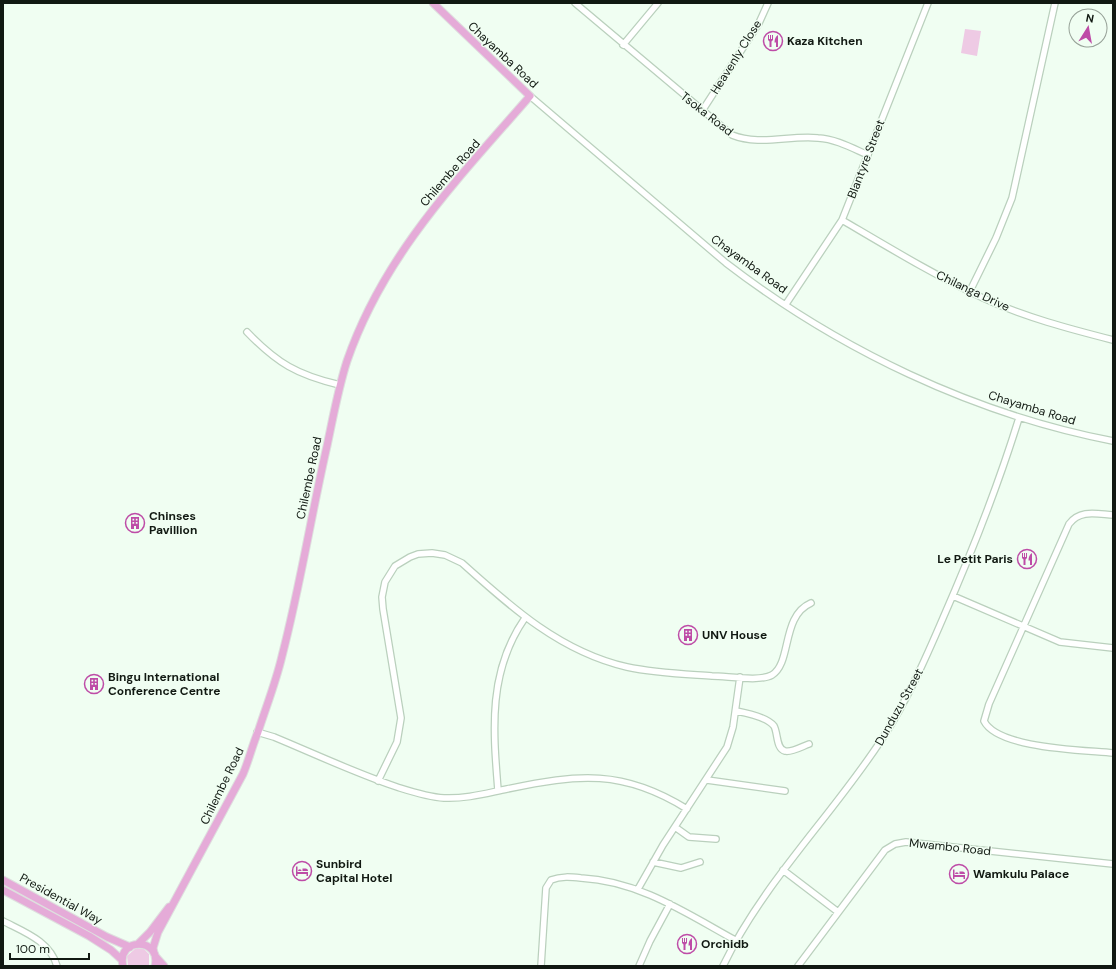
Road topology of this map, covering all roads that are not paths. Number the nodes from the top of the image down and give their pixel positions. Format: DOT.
graph roads {
  1 [pos="433,3"];
  2 [pos="575,3"];
  3 [pos="658,3"];
  4 [pos="768,3"];
  5 [pos="928,3"];
  6 [pos="1054,3"];
  7 [pos="623,45"];
  8 [pos="530,96"];
  9 [pos="702,111"];
  10 [pos="868,155"];
  11 [pos="842,220"];
  12 [pos="970,291"];
  13 [pos="786,304"];
  14 [pos="247,332"];
  15 [pos="1113,340"];
  16 [pos="340,385"];
  17 [pos="1019,418"];
  18 [pos="1113,441"];
  19 [pos="1113,516"];
  20 [pos="953,596"];
  21 [pos="811,603"];
  22 [pos="525,618"];
  23 [pos="1024,627"];
  24 [pos="1113,648"];
  25 [pos="740,677"];
  26 [pos="736,711"];
  27 [pos="257,732"];
  28 [pos="809,744"];
  29 [pos="1113,753"];
  30 [pos="707,780"];
  31 [pos="378,781"];
  32 [pos="498,790"];
  33 [pos="785,791"];
  34 [pos="687,809"];
  35 [pos="675,827"];
  36 [pos="716,839"];
  37 [pos="654,862"];
  38 [pos="700,862"];
  39 [pos="1113,864"];
  40 [pos="783,870"];
  41 [pos="3,880"];
  42 [pos="638,889"];
  43 [pos="3,890"];
  44 [pos="175,899"];
  45 [pos="670,904"];
  46 [pos="838,912"];
  47 [pos="3,921"];
  48 [pos="735,940"];
  49 [pos="138,944"];
  50 [pos="130,946"];
  51 [pos="155,955"];
  52 [pos="123,963"];
  53 [pos="57,966"];
  54 [pos="155,966"];
  55 [pos="164,966"];
  56 [pos="541,966"];
  57 [pos="639,966"];
  58 [pos="723,966"];
  59 [pos="798,966"];
  1 -- 8 [label="main road, Chayamba Road"];
  2 -- 7 [label="street, Tsoka Road"];
  3 -- 7 [label="street"];
  4 -- 9 [label="street, Heavenly Close"];
  5 -- 10 [label="street, Blantyre Street"];
  6 -- 12 [label="street"];
  7 -- 9 [label="street, Tsoka Road"];
  8 -- 13 [label="street, Chayamba Road"];
  8 -- 16 [label="main road, Chilembe Road"];
  9 -- 10 [label="street, Tsoka Road"];
  10 -- 11 [label="street, Blantyre Street"];
  11 -- 12 [label="street, Chilanga Drive"];
  11 -- 13 [label="street, Blantyre Street"];
  12 -- 15 [label="street, Chilanga Drive"];
  13 -- 17 [label="street, Chayamba Road"];
  14 -- 16 [label="street"];
  16 -- 27 [label="main road, Chilembe Road"];
  17 -- 18 [label="street, Chayamba Road"];
  17 -- 20 [label="street, Dunduzu Street"];
  19 -- 23 [label="street"];
  20 -- 23 [label="street"];
  20 -- 40 [label="street, Dunduzu Street"];
  21 -- 25 [label="street"];
  22 -- 25 [label="street"];
  22 -- 31 [label="street"];
  22 -- 32 [label="street"];
  23 -- 24 [label="street"];
  23 -- 29 [label="street"];
  25 -- 26 [label="street"];
  26 -- 28 [label="street"];
  26 -- 30 [label="street"];
  27 -- 31 [label="street"];
  27 -- 44 [label="main road, Chilembe Road"];
  30 -- 33 [label="street"];
  30 -- 34 [label="street"];
  31 -- 32 [label="street"];
  32 -- 34 [label="street"];
  34 -- 35 [label="street"];
  35 -- 36 [label="street"];
  35 -- 37 [label="street"];
  37 -- 38 [label="street"];
  37 -- 42 [label="street"];
  39 -- 46 [label="street, Mwambo Road"];
  40 -- 46 [label="street"];
  40 -- 48 [label="street, Dunduzu Street"];
  41 -- 50 [label="main road, Presidential Way"];
  42 -- 45 [label="street"];
  42 -- 56 [label="street"];
  43 -- 52 [label="main road, Presidential Way"];
  44 -- 49 [label="main road"];
  44 -- 51 [label="main road"];
  45 -- 48 [label="street"];
  45 -- 57 [label="street"];
  46 -- 59 [label="street, Mwambo Road"];
  47 -- 53 [label="street"];
  48 -- 58 [label="street, Dunduzu Street"];
  49 -- 50 [label="main road"];
  49 -- 51 [label="main road"];
  50 -- 52 [label="main road"];
  51 -- 54 [label="main road"];
  51 -- 55 [label="main road"];
}
